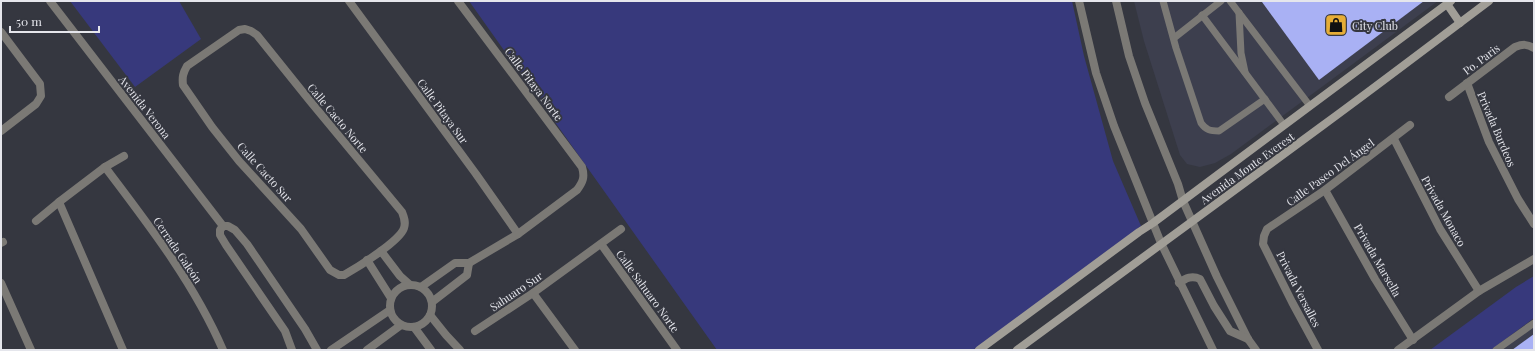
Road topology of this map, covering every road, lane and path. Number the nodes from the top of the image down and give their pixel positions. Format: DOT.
graph roads {
  1 [pos="50,1"];
  2 [pos="348,1"];
  3 [pos="458,1"];
  4 [pos="1079,1"];
  5 [pos="1116,1"];
  6 [pos="1163,1"];
  7 [pos="1221,1"];
  8 [pos="1230,1"];
  9 [pos="1489,1"];
  10 [pos="1449,2"];
  11 [pos="1238,12"];
  12 [pos="1202,15"];
  13 [pos="1460,23"];
  14 [pos="1,32"];
  15 [pos="1174,38"];
  16 [pos="1531,46"];
  17 [pos="1246,75"];
  18 [pos="182,79"];
  19 [pos="1467,83"];
  20 [pos="1449,97"];
  21 [pos="1265,99"];
  22 [pos="1310,106"];
  23 [pos="1284,125"];
  24 [pos="1410,126"];
  25 [pos="1,131"];
  26 [pos="1394,139"];
  27 [pos="124,156"];
  28 [pos="105,167"];
  29 [pos="1325,190"];
  30 [pos="1183,201"];
  31 [pos="59,202"];
  32 [pos="36,221"];
  33 [pos="1192,221"];
  34 [pos="1153,223"];
  35 [pos="1534,224"];
  36 [pos="223,226"];
  37 [pos="621,229"];
  38 [pos="518,234"];
  39 [pos="1264,236"];
  40 [pos="1161,243"];
  41 [pos="601,244"];
  42 [pos="381,250"];
  43 [pos="1534,258"];
  44 [pos="367,260"];
  45 [pos="469,263"];
  46 [pos="1,283"];
  47 [pos="1179,283"];
  48 [pos="409,284"];
  49 [pos="421,287"];
  50 [pos="1479,291"];
  51 [pos="534,293"];
  52 [pos="391,298"];
  53 [pos="432,302"];
  54 [pos="390,310"];
  55 [pos="430,315"];
  56 [pos="1534,323"];
  57 [pos="401,325"];
  58 [pos="414,327"];
  59 [pos="475,330"];
  60 [pos="1248,338"];
  61 [pos="1413,340"];
  62 [pos="457,349"];
  63 [pos="31,350"];
  64 [pos="123,350"];
  65 [pos="223,350"];
  66 [pos="292,350"];
  67 [pos="317,350"];
  68 [pos="331,350"];
  69 [pos="367,350"];
  70 [pos="431,350"];
  71 [pos="575,350"];
  72 [pos="677,350"];
  73 [pos="979,350"];
  74 [pos="1017,350"];
  75 [pos="1213,350"];
  76 [pos="1256,350"];
  77 [pos="1318,350"];
  78 [pos="1398,350"];
  79 [pos="1496,350"];
  1 -- 36 [label="street, Avenida Verona"];
  2 -- 38 [label="street, Calle Pitaya Sur"];
  3 -- 38 [label="street, Calle Pitaya Norte"];
  4 -- 34 [label="street"];
  5 -- 30 [label="street"];
  6 -- 15 [label="lane"];
  7 -- 12 [label="lane"];
  8 -- 11 [label="lane"];
  9 -- 13 [label="main road, Avenida Monte Everest"];
  10 -- 13 [label="main road"];
  10 -- 22 [label="main road, Avenida Monte Everest"];
  11 -- 17 [label="lane"];
  11 -- 22 [label="lane"];
  12 -- 15 [label="lane"];
  12 -- 17 [label="lane"];
  13 -- 33 [label="main road, Avenida Monte Everest"];
  14 -- 25 [label="street"];
  15 -- 21 [label="lane"];
  16 -- 19 [label="street, Po. Paris"];
  17 -- 21 [label="lane"];
  18 -- 42 [label="street, Calle Cacto Norte"];
  18 -- 44 [label="street, Calle Cacto Sur"];
  19 -- 20 [label="street, Po. Paris"];
  19 -- 35 [label="street, Privada Burdeos"];
  21 -- 23 [label="lane"];
  22 -- 23 [label="main road, Avenida Monte Everest"];
  23 -- 30 [label="main road, Avenida Monte Everest"];
  24 -- 26 [label="street, Calle Paseo Del Ángel"];
  26 -- 29 [label="street, Calle Paseo Del Ángel"];
  26 -- 50 [label="street, Privada Monaco"];
  27 -- 28 [label="street"];
  28 -- 31 [label="street"];
  28 -- 65 [label="street, Cerrada Galeón"];
  29 -- 39 [label="street, Calle Paseo Del Ángel"];
  29 -- 61 [label="street, Privada Marsella"];
  30 -- 33 [label="street"];
  30 -- 34 [label="main road, Avenida Monte Everest"];
  31 -- 32 [label="street"];
  31 -- 64 [label="street"];
  33 -- 40 [label="main road, Avenida Monte Everest"];
  33 -- 60 [label="street"];
  34 -- 40 [label="street"];
  34 -- 73 [label="main road, Avenida Monte Everest"];
  36 -- 66 [label="street, Avenida Verona"];
  36 -- 67 [label="street, Avenida Verona"];
  37 -- 41 [label="street, Sahuaro Sur"];
  38 -- 45 [label="street"];
  39 -- 77 [label="street, Privada Versalles"];
  40 -- 47 [label="street"];
  40 -- 74 [label="main road, Avenida Monte Everest"];
  41 -- 51 [label="street, Sahuaro Sur"];
  41 -- 72 [label="street, Calle Sahuaro Norte"];
  42 -- 44 [label="street"];
  42 -- 48 [label="street"];
  43 -- 50 [label="street"];
  44 -- 52 [label="street"];
  45 -- 49 [label="street"];
  45 -- 53 [label="street"];
  46 -- 63 [label="street"];
  47 -- 60 [label="street"];
  47 -- 75 [label="street"];
  48 -- 49 [label="street"];
  48 -- 52 [label="street"];
  49 -- 53 [label="street"];
  50 -- 61 [label="street"];
  51 -- 59 [label="street, Sahuaro Sur"];
  51 -- 71 [label="street"];
  52 -- 54 [label="street"];
  53 -- 55 [label="street"];
  54 -- 57 [label="street"];
  54 -- 68 [label="street"];
  55 -- 58 [label="street"];
  55 -- 62 [label="street"];
  56 -- 79 [label="lane"];
  57 -- 58 [label="street"];
  57 -- 69 [label="street"];
  58 -- 70 [label="street"];
  60 -- 76 [label="street"];
  61 -- 78 [label="street"];
}
